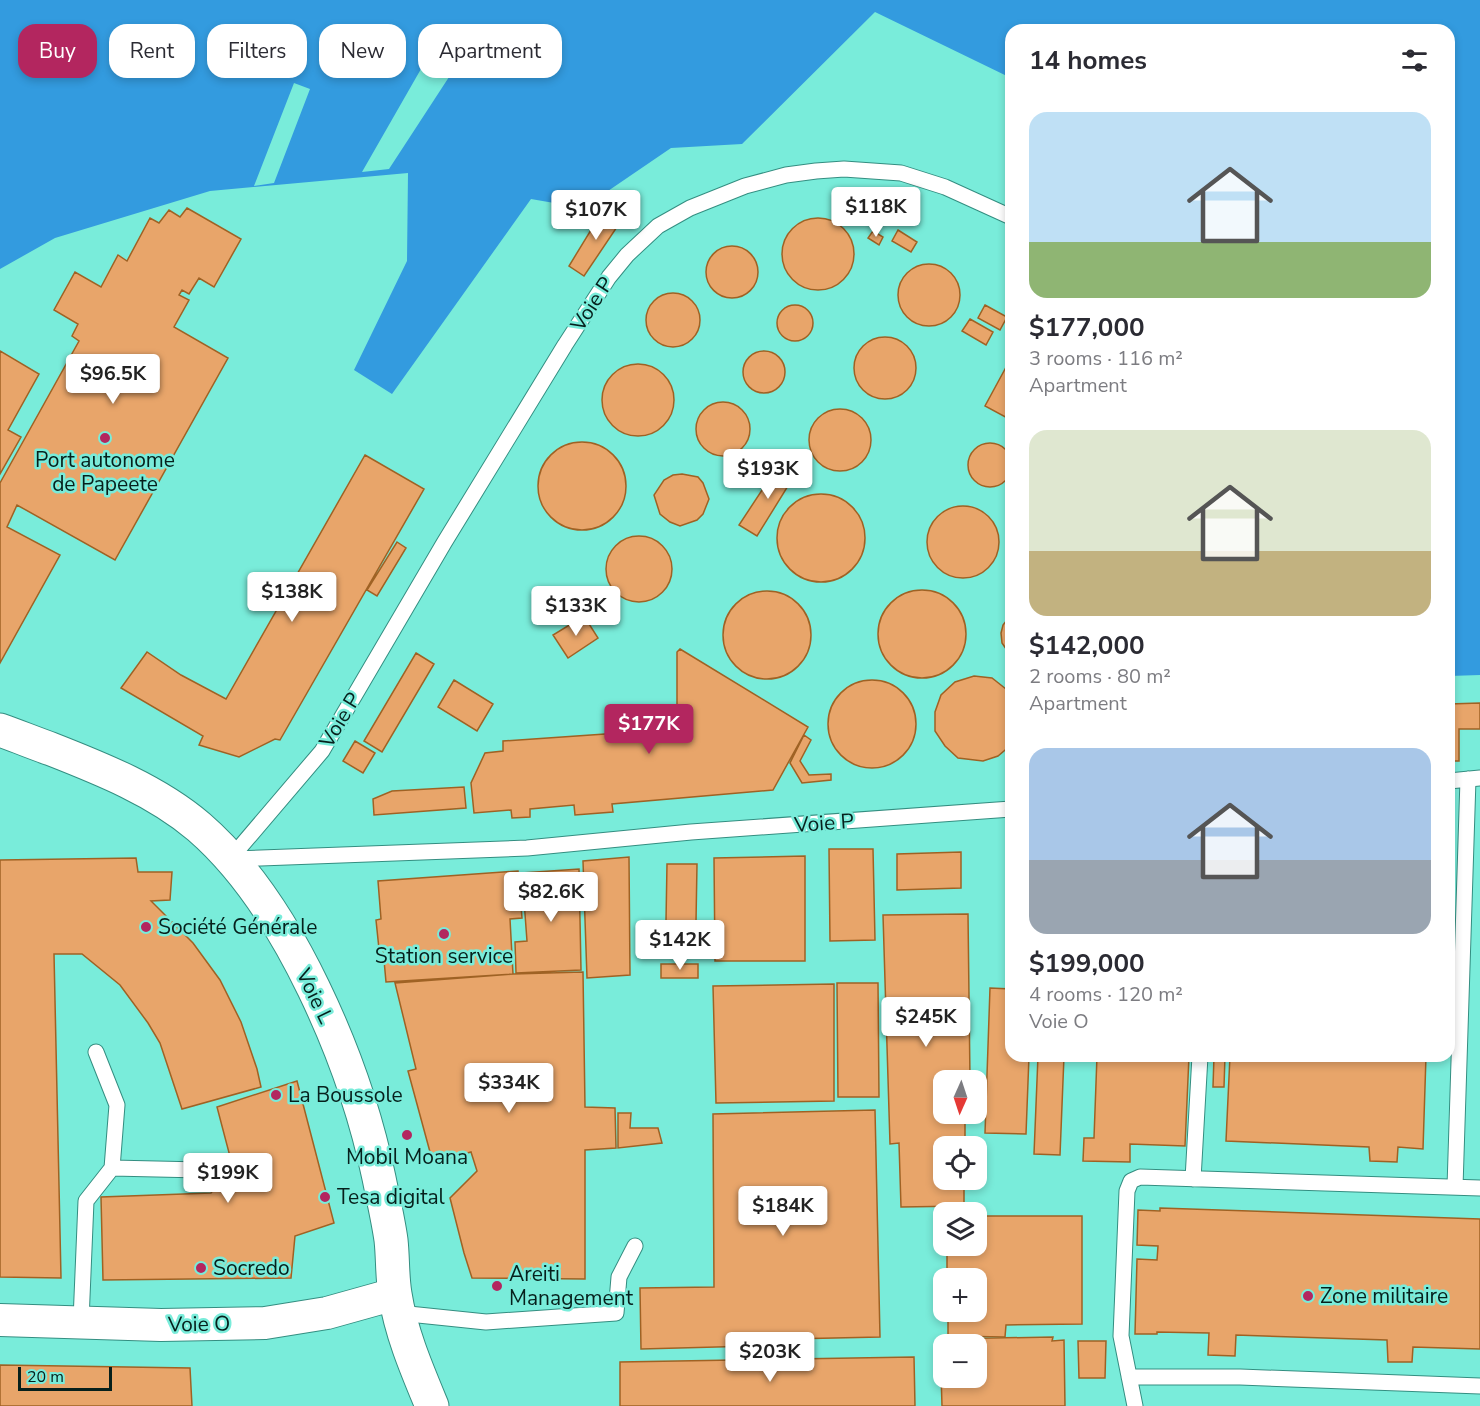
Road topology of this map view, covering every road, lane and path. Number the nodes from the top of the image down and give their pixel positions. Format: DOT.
graph roads {
  1 [pos="1005,214"];
  2 [pos="1,736"];
  3 [pos="1474,779"];
  4 [pos="1455,781"];
  5 [pos="1005,809"];
  6 [pos="230,859"];
  7 [pos="96,1052"];
  8 [pos="1200,1062"];
  9 [pos="112,1168"];
  10 [pos="201,1170"];
  11 [pos="1193,1179"];
  12 [pos="1455,1187"];
  13 [pos="1480,1188"];
  14 [pos="635,1246"];
  15 [pos="397,1303"];
  16 [pos="0,1320"];
  17 [pos="81,1321"];
  18 [pos="1129,1377"];
  19 [pos="1480,1386"];
  20 [pos="432,1406"];
  21 [pos="1135,1406"];
  1 -- 6 [label="lane, Voie P"];
  2 -- 6 [label="street, Voie L"];
  3 -- 4 [label="lane"];
  3 -- 12 [label="lane"];
  5 -- 6 [label="lane, Voie P"];
  6 -- 15 [label="street, Voie L"];
  7 -- 9 [label="lane"];
  8 -- 11 [label="lane"];
  9 -- 10 [label="lane"];
  9 -- 17 [label="lane"];
  11 -- 12 [label="lane"];
  11 -- 18 [label="lane"];
  12 -- 13 [label="lane"];
  14 -- 15 [label="lane, Voie O"];
  15 -- 17 [label="street, Voie O"];
  15 -- 20 [label="street, Voie L"];
  16 -- 17 [label="street, Voie O"];
  18 -- 19 [label="lane"];
  18 -- 21 [label="lane"];
}
